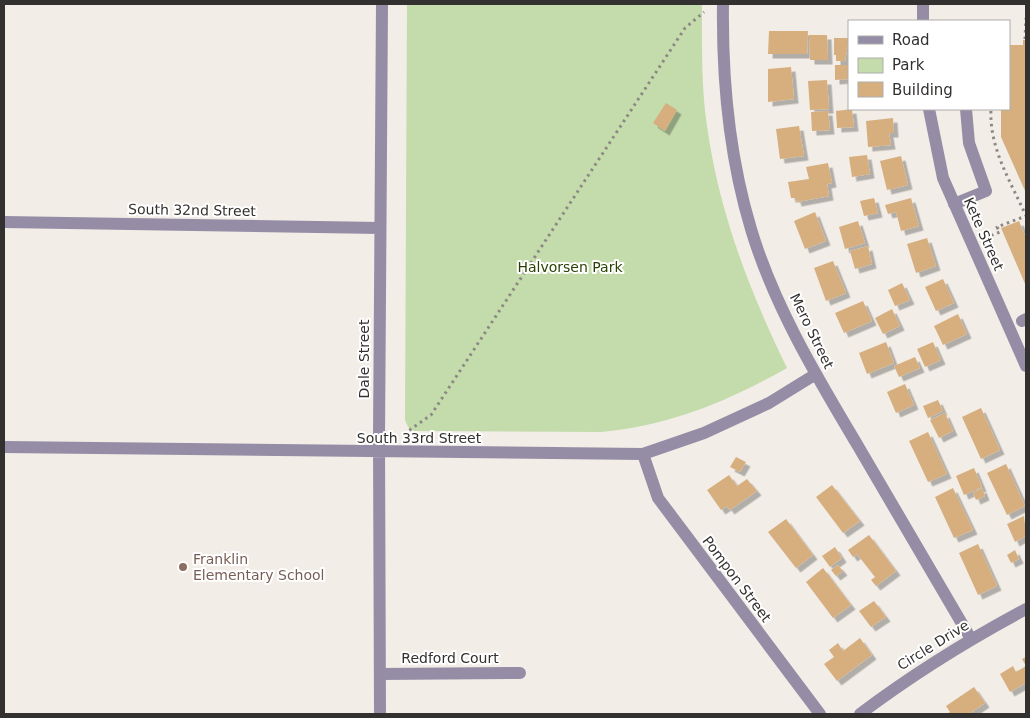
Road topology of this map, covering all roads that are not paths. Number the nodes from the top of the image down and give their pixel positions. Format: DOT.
graph roads {
  1 [pos="382,4"];
  2 [pos="723,4"];
  3 [pos="923,4"];
  4 [pos="923,20"];
  5 [pos="929,110"];
  6 [pos="966,110"];
  7 [pos="954,204"];
  8 [pos="4,222"];
  9 [pos="380,228"];
  10 [pos="1026,366"];
  11 [pos="816,374"];
  12 [pos="4,447"];
  13 [pos="379,453"];
  14 [pos="643,454"];
  15 [pos="1026,609"];
  16 [pos="971,638"];
  17 [pos="520,672"];
  18 [pos="380,674"];
  19 [pos="380,714"];
  20 [pos="820,714"];
  21 [pos="860,714"];
  1 -- 9 [label="street, Dale Street"];
  2 -- 11 [label="street, Mero Street"];
  3 -- 4 [label="street"];
  5 -- 7 [label="street, Kete Street"];
  6 -- 7 [label="street"];
  7 -- 10 [label="street, Kete Street"];
  8 -- 9 [label="street, South 32nd Street"];
  9 -- 13 [label="street, Dale Street"];
  11 -- 14 [label="street, South 33rd Street"];
  11 -- 16 [label="street, Mero Street"];
  12 -- 13 [label="street, South 33rd Street"];
  13 -- 14 [label="street, South 33rd Street"];
  13 -- 18 [label="street, Dale Street"];
  14 -- 20 [label="street, Pompon Street"];
  15 -- 16 [label="street, Circle Drive"];
  16 -- 21 [label="street, Circle Drive"];
  17 -- 18 [label="street, Redford Court"];
  18 -- 19 [label="street, Dale Street"];
}
